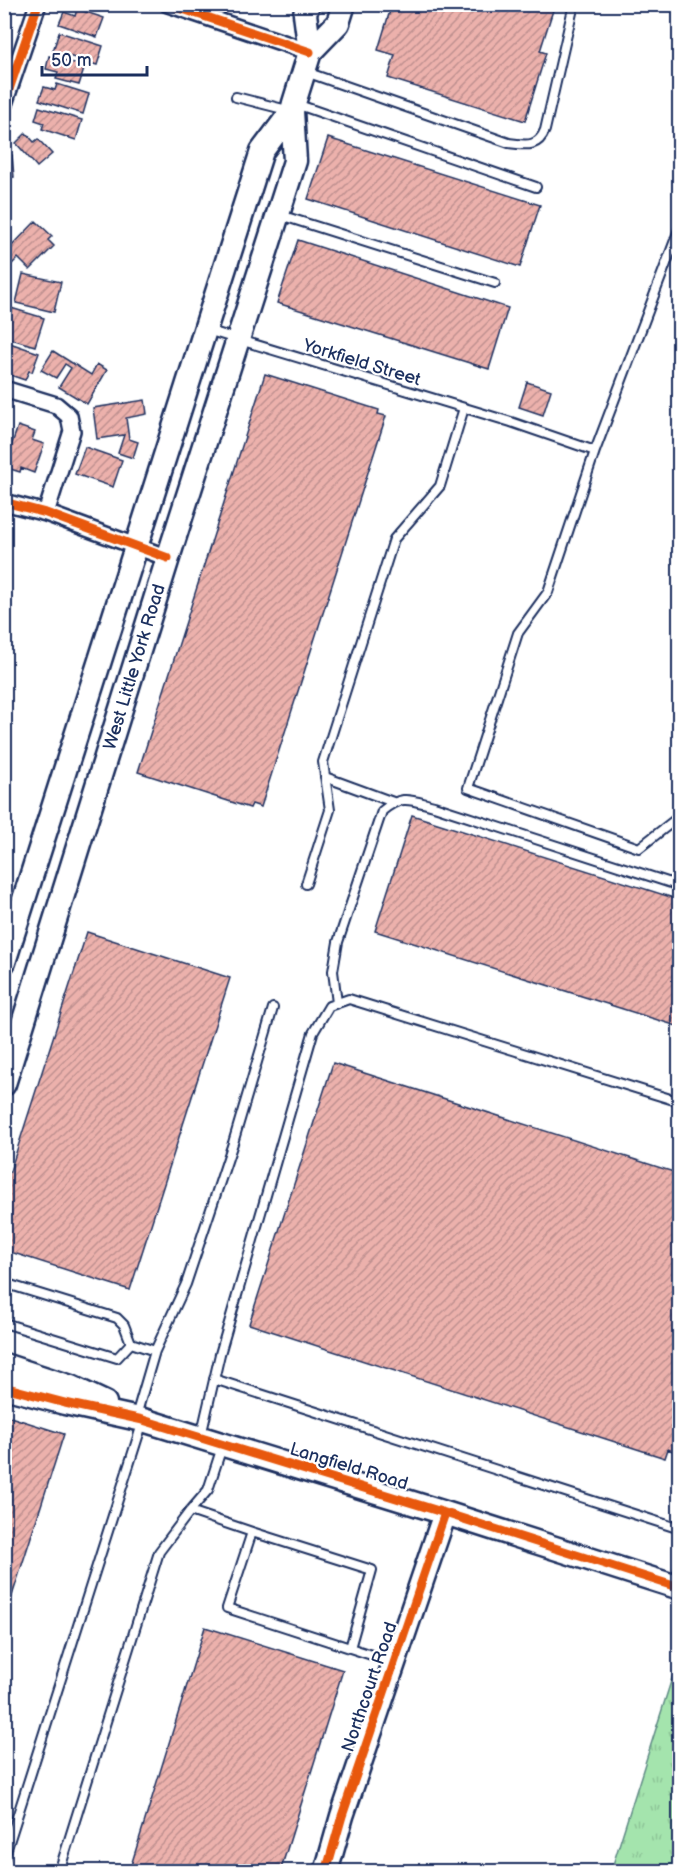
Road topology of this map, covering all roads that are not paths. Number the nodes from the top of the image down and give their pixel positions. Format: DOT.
graph roads {
  1 [pos="39,4"];
  2 [pos="168,4"];
  3 [pos="308,4"];
  4 [pos="344,4"];
  5 [pos="574,4"];
  6 [pos="308,62"];
  7 [pos="236,98"];
  8 [pos="4,104"];
  9 [pos="293,107"];
  10 [pos="536,187"];
  11 [pos="279,214"];
  12 [pos="680,227"];
  13 [pos="495,283"];
  14 [pos="205,330"];
  15 [pos="239,340"];
  16 [pos="4,389"];
  17 [pos="464,408"];
  18 [pos="596,451"];
  19 [pos="4,502"];
  20 [pos="46,513"];
  21 [pos="136,546"];
  22 [pos="168,558"];
  23 [pos="325,777"];
  24 [pos="393,802"];
  25 [pos="680,816"];
  26 [pos="47,827"];
  27 [pos="82,836"];
  28 [pos="306,884"];
  29 [pos="680,886"];
  30 [pos="4,962"];
  31 [pos="337,1003"];
  32 [pos="273,1008"];
  33 [pos="4,1084"];
  34 [pos="680,1102"];
  35 [pos="4,1283"];
  36 [pos="4,1323"];
  37 [pos="131,1342"];
  38 [pos="155,1351"];
  39 [pos="4,1365"];
  40 [pos="214,1379"];
  41 [pos="4,1387"];
  42 [pos="140,1419"];
  43 [pos="201,1437"];
  44 [pos="223,1444"];
  45 [pos="190,1511"];
  46 [pos="445,1513"];
  47 [pos="680,1529"];
  48 [pos="252,1532"];
  49 [pos="677,1580"];
  50 [pos="350,1648"];
  51 [pos="395,1662"];
  52 [pos="4,1858"];
  53 [pos="59,1872"];
  54 [pos="326,1872"];
  1 -- 8 [label="street"];
  2 -- 6 [label="street"];
  3 -- 6 [label="main road, West Little York Road"];
  4 -- 6 [label="main road, West Little York Road"];
  5 -- 6 [label="lane"];
  6 -- 9 [label="main road, West Little York Road"];
  7 -- 9 [label="lane"];
  9 -- 10 [label="lane"];
  9 -- 11 [label="main road, West Little York Road"];
  9 -- 14 [label="main road, West Little York Road"];
  11 -- 13 [label="lane"];
  11 -- 15 [label="main road, West Little York Road"];
  12 -- 18 [label="lane"];
  14 -- 15 [label="lane, Yorkfield Street"];
  14 -- 21 [label="main road, West Little York Road"];
  15 -- 17 [label="lane, Yorkfield Street"];
  15 -- 22 [label="main road, West Little York Road"];
  16 -- 20 [label="street"];
  17 -- 18 [label="lane, Yorkfield Street"];
  17 -- 23 [label="lane"];
  18 -- 25 [label="lane"];
  19 -- 20 [label="street"];
  20 -- 21 [label="street"];
  21 -- 22 [label="street"];
  21 -- 26 [label="main road, West Little York Road"];
  22 -- 27 [label="main road, West Little York Road"];
  23 -- 24 [label="lane"];
  23 -- 28 [label="lane"];
  24 -- 29 [label="lane"];
  24 -- 31 [label="lane"];
  26 -- 27 [label="main road"];
  26 -- 30 [label="main road, West Little York Road"];
  27 -- 33 [label="main road, West Little York Road"];
  31 -- 34 [label="lane"];
  31 -- 40 [label="lane"];
  32 -- 38 [label="lane"];
  35 -- 37 [label="lane"];
  36 -- 37 [label="lane"];
  37 -- 38 [label="lane"];
  38 -- 42 [label="lane"];
  39 -- 42 [label="main road, Langfield Road"];
  40 -- 43 [label="lane"];
  40 -- 47 [label="lane"];
  41 -- 42 [label="main road, Langfield Road"];
  42 -- 43 [label="main road, Langfield Road"];
  42 -- 52 [label="lane"];
  43 -- 44 [label="main road, Langfield Road"];
  44 -- 45 [label="lane"];
  44 -- 46 [label="main road, Langfield Road"];
  45 -- 48 [label="lane"];
  45 -- 53 [label="lane"];
  46 -- 49 [label="main road, Langfield Road"];
  46 -- 51 [label="main road, Northcourt Road"];
  48 -- 50 [label="lane"];
  48 -- 50 [label="lane"];
  50 -- 51 [label="lane"];
  51 -- 54 [label="main road, Northcourt Road"];
}
